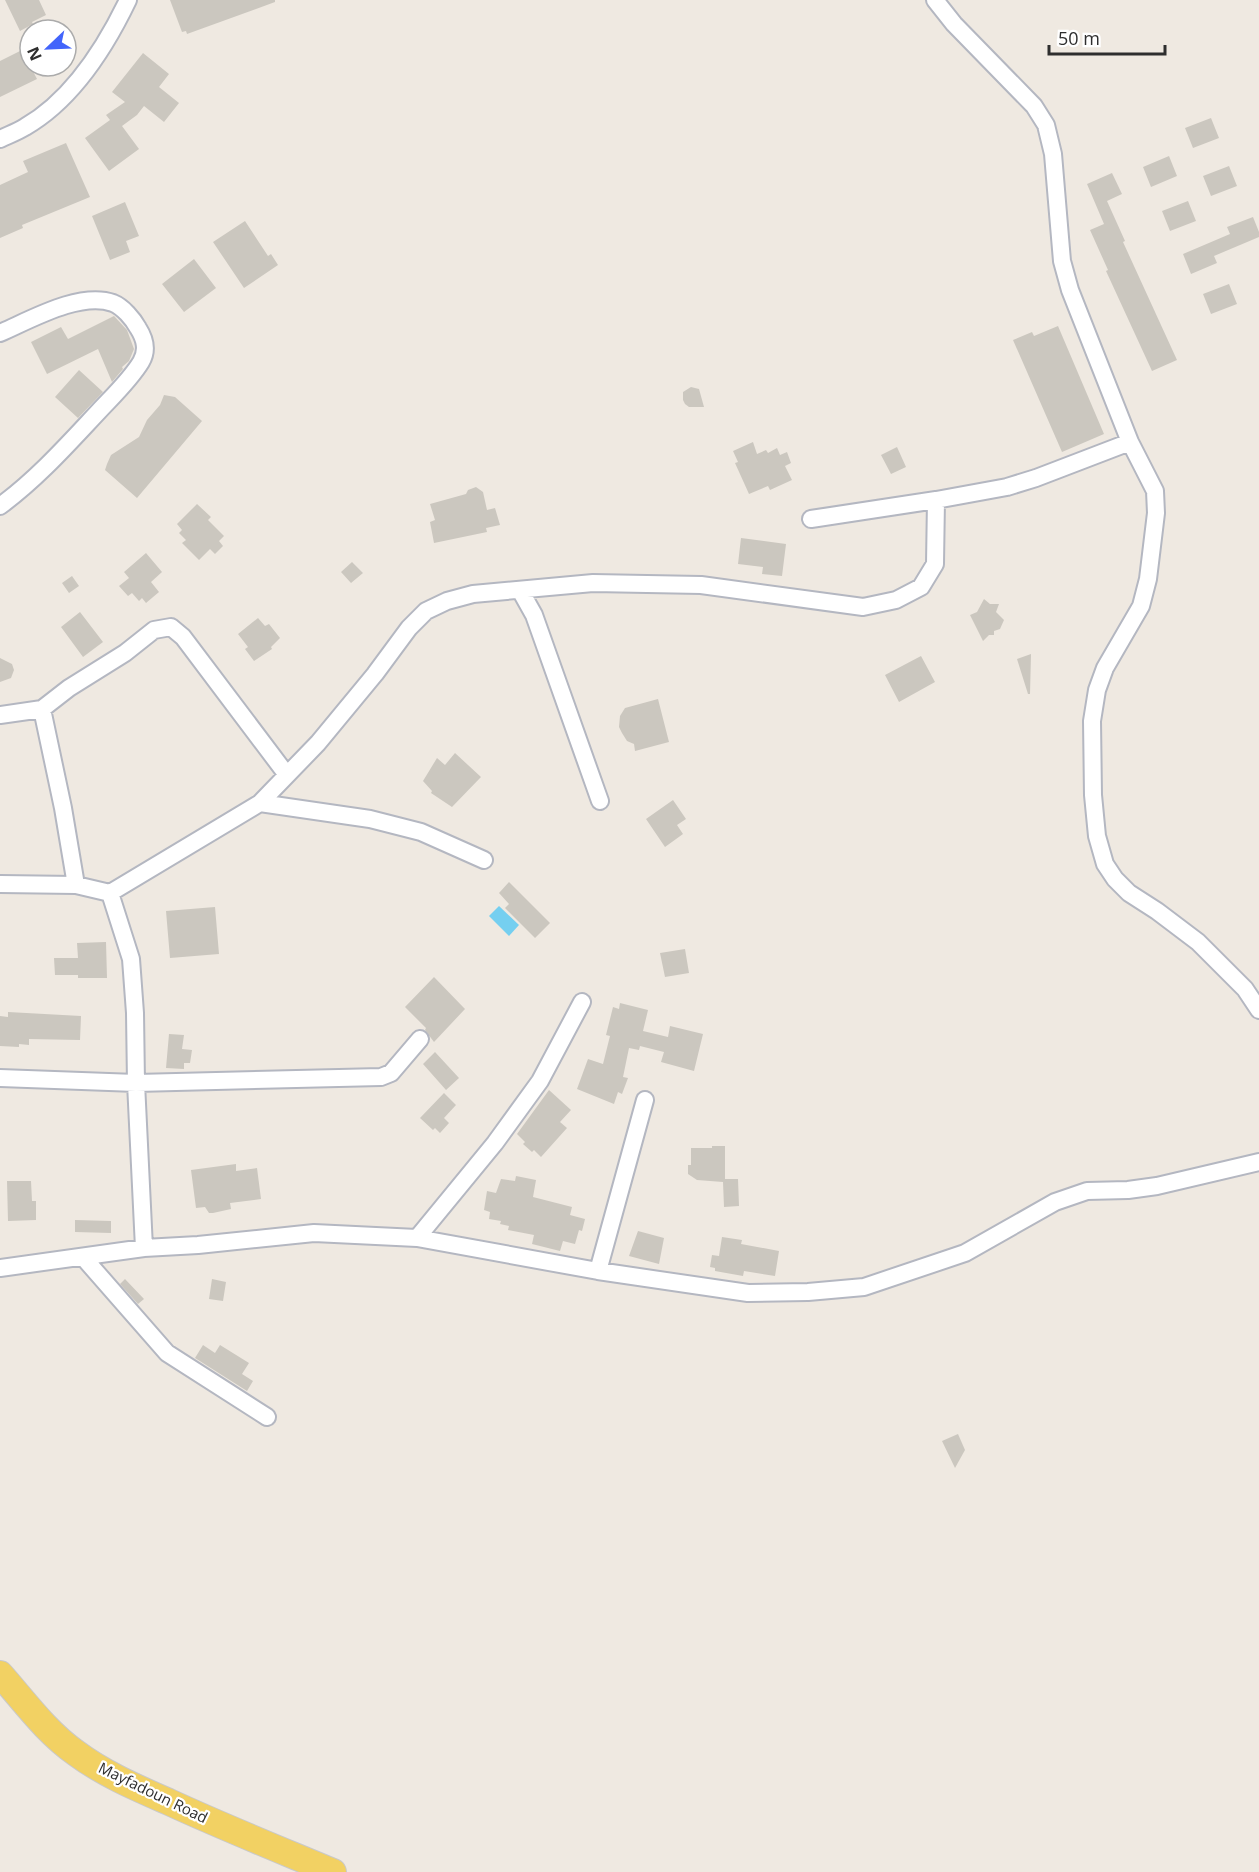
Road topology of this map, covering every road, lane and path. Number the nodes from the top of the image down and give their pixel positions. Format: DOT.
graph roads {
  1 [pos="128,0"];
  2 [pos="935,0"];
  3 [pos="0,139"];
  4 [pos="0,333"];
  5 [pos="1130,442"];
  6 [pos="936,500"];
  7 [pos="0,506"];
  8 [pos="811,519"];
  9 [pos="520,590"];
  10 [pos="42,709"];
  11 [pos="0,714"];
  12 [pos="287,775"];
  13 [pos="600,801"];
  14 [pos="260,803"];
  15 [pos="484,860"];
  16 [pos="0,884"];
  17 [pos="76,885"];
  18 [pos="110,893"];
  19 [pos="582,1002"];
  20 [pos="1259,1010"];
  21 [pos="420,1039"];
  22 [pos="0,1078"];
  23 [pos="136,1083"];
  24 [pos="645,1100"];
  25 [pos="1259,1162"];
  26 [pos="417,1238"];
  27 [pos="144,1248"];
  28 [pos="83,1257"];
  29 [pos="0,1268"];
  30 [pos="598,1270"];
  31 [pos="267,1417"];
  32 [pos="0,1674"];
  33 [pos="0,1695"];
  34 [pos="298,1872"];
  35 [pos="333,1872"];
  1 -- 3 [label="street"];
  2 -- 5 [label="street"];
  4 -- 7 [label="street"];
  5 -- 6 [label="street"];
  5 -- 20 [label="street"];
  6 -- 8 [label="street"];
  6 -- 9 [label="street"];
  9 -- 12 [label="street"];
  9 -- 13 [label="street"];
  10 -- 11 [label="street"];
  10 -- 12 [label="street"];
  10 -- 17 [label="street"];
  12 -- 14 [label="street"];
  14 -- 15 [label="street"];
  14 -- 18 [label="street"];
  16 -- 17 [label="street"];
  17 -- 18 [label="street"];
  18 -- 23 [label="street"];
  19 -- 26 [label="street"];
  21 -- 23 [label="street"];
  22 -- 23 [label="street"];
  23 -- 27 [label="street"];
  24 -- 30 [label="street"];
  25 -- 30 [label="street"];
  26 -- 27 [label="street"];
  26 -- 30 [label="street"];
  27 -- 28 [label="street"];
  28 -- 29 [label="street"];
  28 -- 31 [label="street"];
  32 -- 35 [label="main road, Mayfadoun Road"];
  33 -- 34 [label="main road, Mayfadoun Road"];
}
